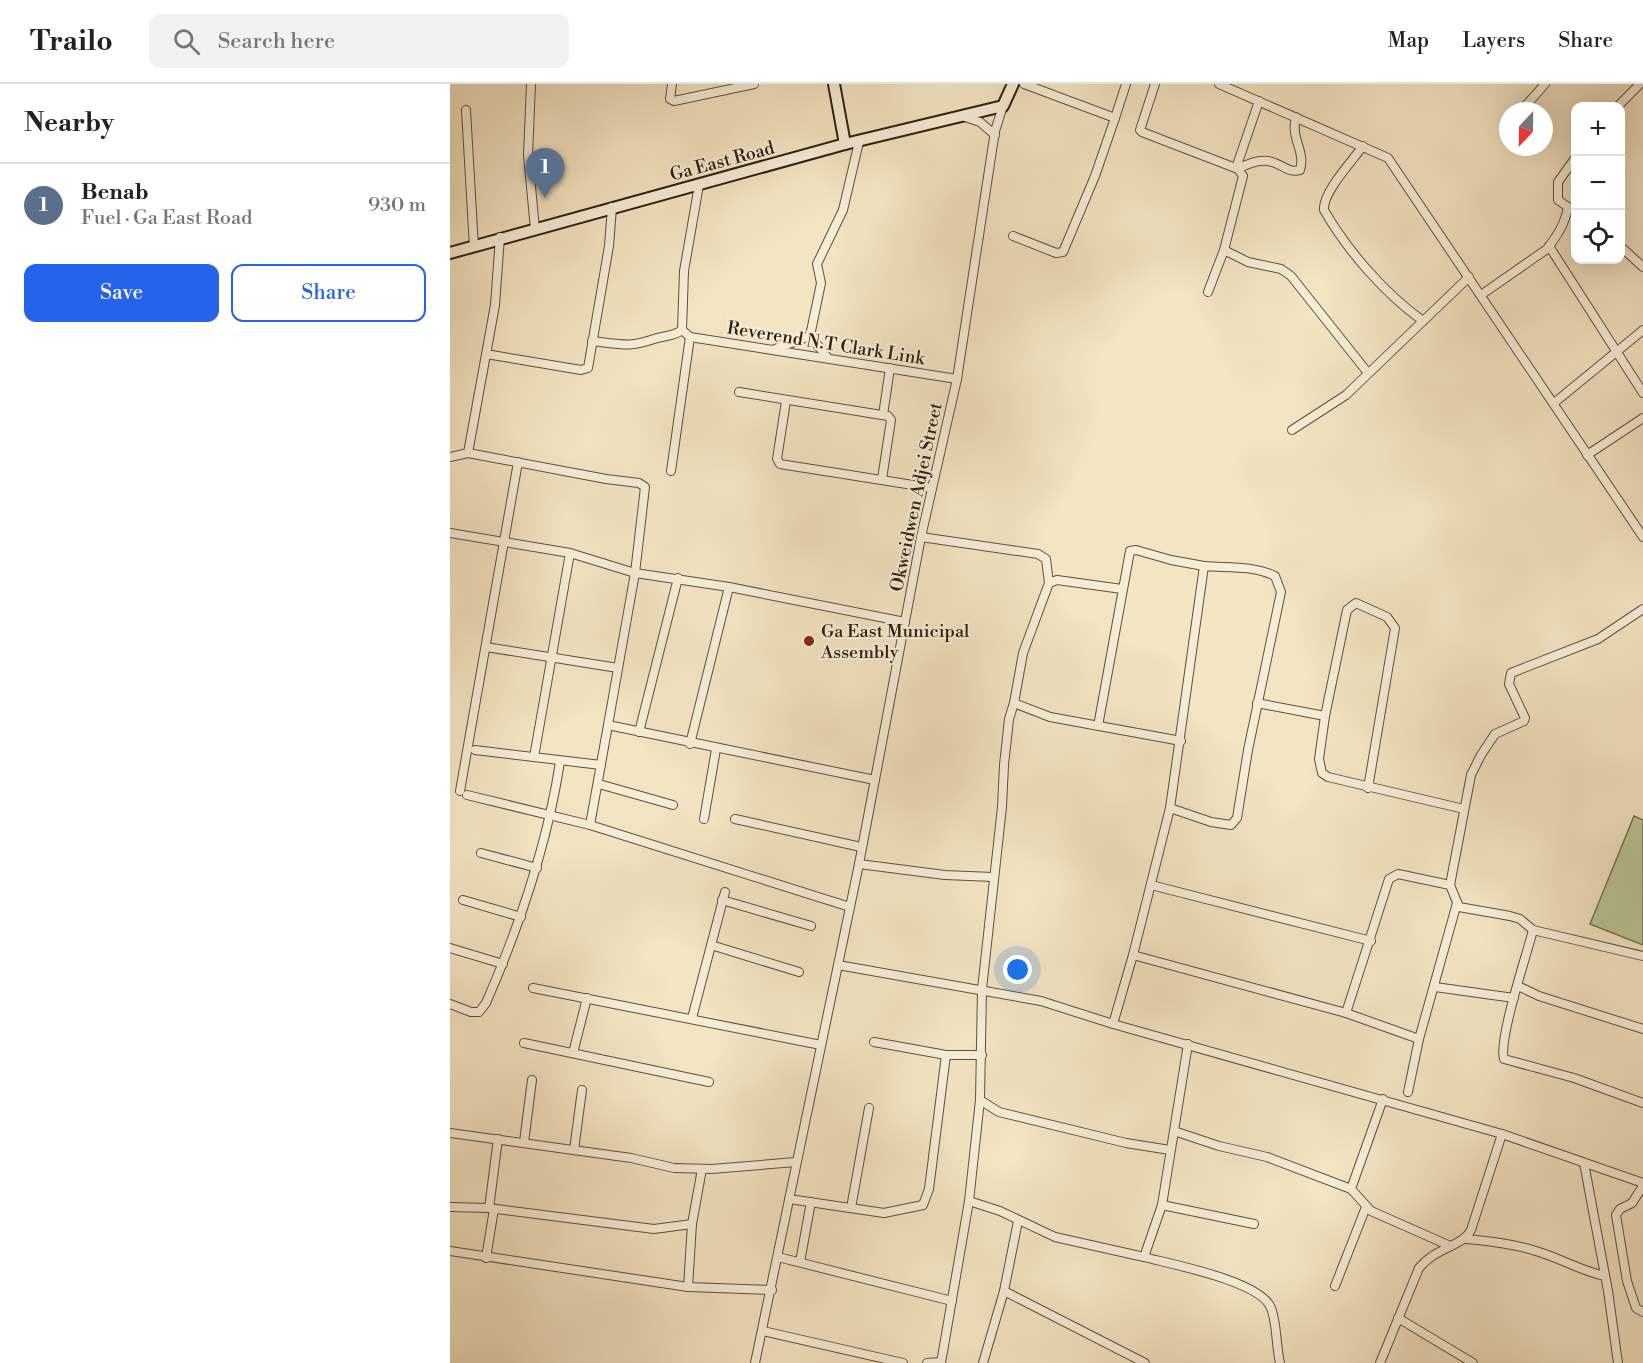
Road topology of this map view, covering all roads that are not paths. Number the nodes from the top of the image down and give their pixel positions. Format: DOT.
graph roads {
  1 [pos="531,84"];
  2 [pos="672,84"];
  3 [pos="754,84"];
  4 [pos="834,84"];
  5 [pos="1013,84"];
  6 [pos="1024,84"];
  7 [pos="1125,84"];
  8 [pos="1155,84"];
  9 [pos="1219,84"];
  10 [pos="1545,84"];
  11 [pos="1640,84"];
  12 [pos="1259,101"];
  13 [pos="1529,102"];
  14 [pos="1622,102"];
  15 [pos="1003,105"];
  16 [pos="466,110"];
  17 [pos="964,116"];
  18 [pos="1296,117"];
  19 [pos="1115,118"];
  20 [pos="994,135"];
  21 [pos="859,142"];
  22 [pos="845,144"];
  23 [pos="1364,146"];
  24 [pos="1571,164"];
  25 [pos="1237,168"];
  26 [pos="699,184"];
  27 [pos="612,207"];
  28 [pos="1568,207"];
  29 [pos="1572,210"];
  30 [pos="535,229"];
  31 [pos="1012,236"];
  32 [pos="500,237"];
  33 [pos="1549,246"];
  34 [pos="474,247"];
  35 [pos="1224,250"];
  36 [pos="1625,251"];
  37 [pos="450,253"];
  38 [pos="1643,267"];
  39 [pos="1469,277"];
  40 [pos="1208,292"];
  41 [pos="1481,295"];
  42 [pos="1423,321"];
  43 [pos="682,330"];
  44 [pos="1643,330"];
  45 [pos="810,336"];
  46 [pos="690,337"];
  47 [pos="592,341"];
  48 [pos="773,350"];
  49 [pos="1617,353"];
  50 [pos="486,354"];
  51 [pos="828,358"];
  52 [pos="890,368"];
  53 [pos="1368,373"];
  54 [pos="957,379"];
  55 [pos="739,392"];
  56 [pos="1643,393"];
  57 [pos="786,401"];
  58 [pos="1554,403"];
  59 [pos="883,415"];
  60 [pos="1643,418"];
  61 [pos="1292,430"];
  62 [pos="468,453"];
  63 [pos="1587,455"];
  64 [pos="450,457"];
  65 [pos="518,462"];
  66 [pos="671,471"];
  67 [pos="882,479"];
  68 [pos="932,488"];
  69 [pos="450,533"];
  70 [pos="921,537"];
  71 [pos="1643,537"];
  72 [pos="505,542"];
  73 [pos="570,553"];
  74 [pos="1204,566"];
  75 [pos="635,573"];
  76 [pos="678,578"];
  77 [pos="1049,582"];
  78 [pos="729,587"];
  79 [pos="1122,590"];
  80 [pos="1643,609"];
  81 [pos="905,622"];
  82 [pos="486,647"];
  83 [pos="552,657"];
  84 [pos="618,668"];
  85 [pos="1014,703"];
  86 [pos="1257,703"];
  87 [pos="1325,716"];
  88 [pos="608,725"];
  89 [pos="1098,726"];
  90 [pos="639,732"];
  91 [pos="1181,741"];
  92 [pos="690,744"];
  93 [pos="716,749"];
  94 [pos="475,750"];
  95 [pos="534,757"];
  96 [pos="560,762"];
  97 [pos="601,765"];
  98 [pos="875,780"];
  99 [pos="599,784"];
  100 [pos="1368,788"];
  101 [pos="673,805"];
  102 [pos="1170,808"];
  103 [pos="1464,809"];
  104 [pos="551,818"];
  105 [pos="704,819"];
  106 [pos="735,819"];
  107 [pos="590,825"];
  108 [pos="861,847"];
  109 [pos="481,853"];
  110 [pos="859,864"];
  111 [pos="537,868"];
  112 [pos="993,877"];
  113 [pos="1151,885"];
  114 [pos="1450,885"];
  115 [pos="463,900"];
  116 [pos="1457,903"];
  117 [pos="850,907"];
  118 [pos="521,917"];
  119 [pos="811,926"];
  120 [pos="1533,930"];
  121 [pos="1371,941"];
  122 [pos="711,945"];
  123 [pos="450,948"];
  124 [pos="1133,955"];
  125 [pos="1643,956"];
  126 [pos="503,964"];
  127 [pos="838,965"];
  128 [pos="799,972"];
  129 [pos="1518,986"];
  130 [pos="1435,987"];
  131 [pos="533,988"];
  132 [pos="982,989"];
  133 [pos="587,998"];
  134 [pos="1514,999"];
  135 [pos="450,1004"];
  136 [pos="1346,1013"];
  137 [pos="692,1018"];
  138 [pos="1113,1024"];
  139 [pos="1643,1029"];
  140 [pos="1419,1039"];
  141 [pos="874,1042"];
  142 [pos="524,1043"];
  143 [pos="1188,1044"];
  144 [pos="821,1045"];
  145 [pos="573,1053"];
  146 [pos="946,1055"];
  147 [pos="982,1055"];
  148 [pos="532,1080"];
  149 [pos="709,1082"];
  150 [pos="582,1090"];
  151 [pos="1408,1092"];
  152 [pos="1383,1099"];
  153 [pos="980,1100"];
  154 [pos="1643,1103"];
  155 [pos="868,1108"];
  156 [pos="1174,1131"];
  157 [pos="450,1132"];
  158 [pos="1502,1134"];
  159 [pos="498,1139"];
  160 [pos="524,1142"];
  161 [pos="574,1150"];
  162 [pos="1170,1150"];
  163 [pos="796,1161"];
  164 [pos="1584,1163"];
  165 [pos="702,1169"];
  166 [pos="1643,1184"];
  167 [pos="1351,1188"];
  168 [pos="789,1199"];
  169 [pos="969,1201"];
  170 [pos="811,1202"];
  171 [pos="1162,1205"];
  172 [pos="450,1207"];
  173 [pos="1366,1207"];
  174 [pos="851,1208"];
  175 [pos="492,1209"];
  176 [pos="1018,1221"];
  177 [pos="692,1224"];
  178 [pos="1254,1224"];
  179 [pos="1466,1239"];
  180 [pos="1448,1245"];
  181 [pos="450,1251"];
  182 [pos="778,1257"];
  183 [pos="1144,1257"];
  184 [pos="486,1258"];
  185 [pos="800,1262"];
  186 [pos="1605,1276"];
  187 [pos="1335,1286"];
  188 [pos="688,1287"];
  189 [pos="772,1290"];
  190 [pos="1004,1292"];
  191 [pos="952,1301"];
  192 [pos="1643,1312"];
  193 [pos="1398,1318"];
  194 [pos="763,1331"];
  195 [pos="986,1362"];
  196 [pos="755,1363"];
  197 [pos="903,1363"];
  198 [pos="927,1363"];
  199 [pos="941,1363"];
  200 [pos="1145,1363"];
  201 [pos="1280,1363"];
  202 [pos="1380,1363"];
  203 [pos="1473,1363"];
  204 [pos="1618,1363"];
  1 -- 30 [label="street"];
  2 -- 3 [label="street"];
  4 -- 22 [label="street"];
  5 -- 15 [label="street"];
  6 -- 19 [label="street"];
  7 -- 19 [label="street"];
  8 -- 25 [label="street"];
  9 -- 12 [label="street"];
  10 -- 13 [label="street"];
  11 -- 14 [label="street"];
  12 -- 18 [label="street"];
  12 -- 25 [label="street"];
  15 -- 17 [label="street, Ga East Road"];
  15 -- 20 [label="street, Okweidwen Adjei Street"];
  16 -- 34 [label="street"];
  17 -- 20 [label="street"];
  17 -- 21 [label="street, Ga East Road"];
  18 -- 23 [label="street"];
  18 -- 25 [label="street"];
  19 -- 31 [label="street"];
  20 -- 54 [label="street, Okweidwen Adjei Street"];
  21 -- 22 [label="street, Ga East Road"];
  21 -- 45 [label="street"];
  22 -- 26 [label="street, Ga East Road"];
  23 -- 39 [label="street"];
  23 -- 42 [label="street"];
  24 -- 28 [label="street"];
  25 -- 35 [label="street"];
  26 -- 27 [label="street, Ga East Road"];
  26 -- 43 [label="street"];
  27 -- 30 [label="street, Ga East Road"];
  27 -- 47 [label="street"];
  28 -- 29 [label="street"];
  28 -- 33 [label="street"];
  30 -- 32 [label="street, Ga East Road"];
  32 -- 34 [label="street, Ga East Road"];
  32 -- 50 [label="street"];
  33 -- 41 [label="street"];
  33 -- 49 [label="street"];
  34 -- 37 [label="street, Ga East Road"];
  35 -- 40 [label="street"];
  35 -- 53 [label="street"];
  36 -- 38 [label="street"];
  39 -- 41 [label="street"];
  39 -- 42 [label="street"];
  41 -- 58 [label="street"];
  42 -- 53 [label="street"];
  43 -- 46 [label="street"];
  43 -- 47 [label="street"];
  44 -- 49 [label="street"];
  45 -- 48 [label="street"];
  45 -- 51 [label="street"];
  46 -- 48 [label="street, Reverend N.T Clark Link"];
  46 -- 66 [label="street"];
  47 -- 50 [label="street"];
  48 -- 51 [label="street, Reverend N.T Clark Link"];
  49 -- 56 [label="street"];
  49 -- 58 [label="street"];
  50 -- 62 [label="street"];
  51 -- 52 [label="street, Reverend N.T Clark Link"];
  52 -- 54 [label="street, Reverend N.T Clark Link"];
  52 -- 59 [label="street"];
  53 -- 61 [label="street"];
  54 -- 68 [label="street, Okweidwen Adjei Street"];
  55 -- 57 [label="street"];
  57 -- 59 [label="street"];
  57 -- 67 [label="street"];
  58 -- 63 [label="street"];
  59 -- 67 [label="street"];
  60 -- 63 [label="street"];
  62 -- 64 [label="street"];
  62 -- 65 [label="street"];
  63 -- 71 [label="street"];
  65 -- 72 [label="street"];
  65 -- 75 [label="street"];
  67 -- 68 [label="street"];
  68 -- 70 [label="street, Okweidwen Adjei Street"];
  69 -- 72 [label="street"];
  70 -- 77 [label="street"];
  70 -- 81 [label="street, Okweidwen Adjei Street"];
  72 -- 73 [label="street"];
  72 -- 82 [label="street"];
  73 -- 75 [label="street"];
  73 -- 83 [label="street"];
  74 -- 79 [label="street"];
  74 -- 86 [label="street"];
  74 -- 91 [label="street"];
  75 -- 76 [label="street"];
  75 -- 84 [label="street"];
  76 -- 78 [label="street"];
  76 -- 90 [label="street"];
  77 -- 79 [label="street"];
  77 -- 85 [label="street"];
  78 -- 81 [label="street"];
  78 -- 92 [label="street"];
  79 -- 89 [label="street"];
  80 -- 103 [label="street"];
  81 -- 98 [label="street, Okweidwen Adjei Street"];
  82 -- 83 [label="street"];
  82 -- 104 [label="street"];
  83 -- 84 [label="street"];
  83 -- 95 [label="street"];
  84 -- 88 [label="street"];
  85 -- 89 [label="street"];
  85 -- 112 [label="street"];
  86 -- 87 [label="street"];
  86 -- 102 [label="street"];
  87 -- 100 [label="street"];
  87 -- 100 [label="street"];
  88 -- 90 [label="street"];
  88 -- 97 [label="street"];
  89 -- 91 [label="street"];
  90 -- 92 [label="street"];
  91 -- 102 [label="street"];
  92 -- 93 [label="street"];
  93 -- 98 [label="street"];
  93 -- 105 [label="street"];
  94 -- 95 [label="street"];
  95 -- 96 [label="street"];
  96 -- 97 [label="street"];
  96 -- 104 [label="street"];
  97 -- 99 [label="street"];
  98 -- 108 [label="street, Okweidwen Adjei Street"];
  99 -- 101 [label="street"];
  99 -- 107 [label="street"];
  100 -- 103 [label="street"];
  102 -- 113 [label="street"];
  103 -- 114 [label="street"];
  104 -- 107 [label="street"];
  104 -- 111 [label="street"];
  106 -- 108 [label="street"];
  107 -- 117 [label="street"];
  108 -- 110 [label="street, Okweidwen Adjei Street"];
  109 -- 111 [label="street"];
  110 -- 112 [label="street"];
  110 -- 117 [label="street, Okweidwen Adjei Street"];
  111 -- 118 [label="street"];
  112 -- 132 [label="street"];
  113 -- 121 [label="street"];
  113 -- 124 [label="street"];
  114 -- 116 [label="street"];
  114 -- 121 [label="street"];
  115 -- 118 [label="street"];
  116 -- 120 [label="street"];
  116 -- 130 [label="street"];
  117 -- 127 [label="street, Okweidwen Adjei Street"];
  118 -- 126 [label="street"];
  119 -- 122 [label="street"];
  120 -- 125 [label="street"];
  120 -- 129 [label="street"];
  121 -- 136 [label="street"];
  122 -- 128 [label="street"];
  122 -- 137 [label="street"];
  123 -- 126 [label="street"];
  124 -- 136 [label="street"];
  124 -- 138 [label="street"];
  126 -- 135 [label="street"];
  127 -- 132 [label="street"];
  127 -- 144 [label="street, Okweidwen Adjei Street"];
  129 -- 134 [label="street"];
  129 -- 139 [label="street"];
  130 -- 134 [label="street"];
  130 -- 140 [label="street"];
  131 -- 133 [label="street"];
  132 -- 138 [label="street"];
  132 -- 147 [label="street"];
  133 -- 137 [label="street"];
  133 -- 145 [label="street"];
  134 -- 154 [label="street"];
  136 -- 140 [label="street"];
  137 -- 144 [label="street"];
  138 -- 143 [label="street"];
  140 -- 151 [label="street"];
  141 -- 146 [label="street"];
  142 -- 145 [label="street"];
  143 -- 152 [label="street"];
  143 -- 156 [label="street"];
  144 -- 163 [label="street, Okweidwen Adjei Street"];
  145 -- 149 [label="street"];
  146 -- 147 [label="street"];
  146 -- 174 [label="street"];
  147 -- 153 [label="street"];
  148 -- 160 [label="street"];
  150 -- 161 [label="street"];
  152 -- 158 [label="street"];
  152 -- 167 [label="street"];
  153 -- 162 [label="street"];
  153 -- 169 [label="street"];
  155 -- 174 [label="street"];
  156 -- 162 [label="street"];
  156 -- 167 [label="street"];
  157 -- 159 [label="street"];
  158 -- 164 [label="street"];
  158 -- 179 [label="street"];
  159 -- 160 [label="street"];
  159 -- 175 [label="street"];
  160 -- 161 [label="street"];
  161 -- 165 [label="street"];
  162 -- 171 [label="street"];
  163 -- 165 [label="street"];
  163 -- 168 [label="street, Okweidwen Adjei Street"];
  164 -- 166 [label="street"];
  164 -- 186 [label="street"];
  165 -- 177 [label="street"];
  166 -- 192 [label="street"];
  167 -- 173 [label="street"];
  168 -- 170 [label="street"];
  168 -- 182 [label="street, Okweidwen Adjei Street"];
  169 -- 176 [label="street"];
  169 -- 191 [label="street"];
  170 -- 174 [label="street"];
  170 -- 185 [label="street"];
  171 -- 178 [label="street"];
  171 -- 183 [label="street"];
  172 -- 175 [label="street"];
  173 -- 180 [label="street"];
  173 -- 187 [label="street"];
  175 -- 177 [label="street"];
  175 -- 184 [label="street"];
  176 -- 183 [label="street"];
  176 -- 190 [label="street"];
  177 -- 188 [label="street"];
  179 -- 180 [label="street"];
  179 -- 186 [label="street"];
  180 -- 193 [label="street"];
  181 -- 184 [label="street"];
  182 -- 185 [label="street"];
  182 -- 189 [label="street, Okweidwen Adjei Street"];
  183 -- 201 [label="street"];
  184 -- 188 [label="street"];
  185 -- 191 [label="street"];
  186 -- 204 [label="street"];
  188 -- 189 [label="street"];
  189 -- 194 [label="street, Okweidwen Adjei Street"];
  190 -- 195 [label="street"];
  190 -- 200 [label="street"];
  191 -- 199 [label="street"];
  193 -- 202 [label="street"];
  193 -- 203 [label="street"];
  194 -- 196 [label="street, Okweidwen Adjei Street"];
  194 -- 197 [label="street"];
  198 -- 199 [label="street"];
}
